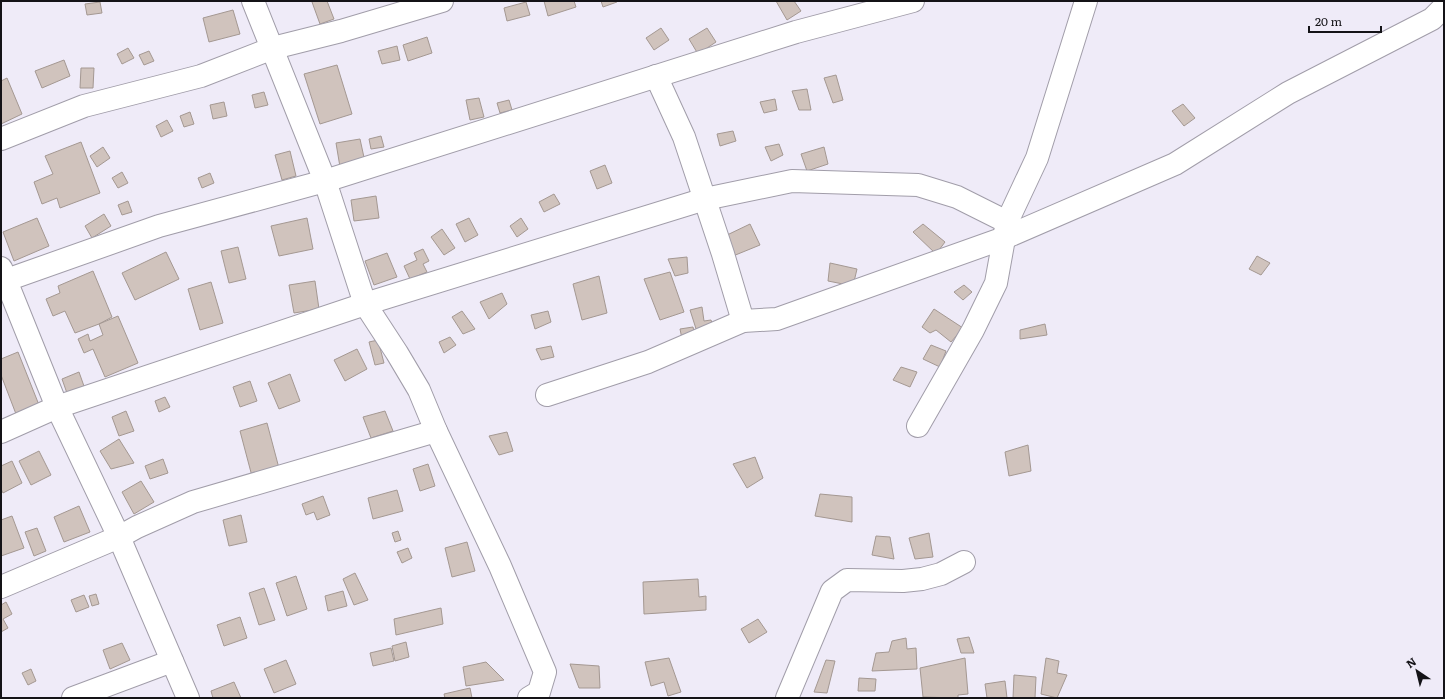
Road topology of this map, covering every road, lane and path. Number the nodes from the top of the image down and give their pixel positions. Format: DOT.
graph roads {
  1 [pos="253,1"];
  2 [pos="442,1"];
  3 [pos="913,1"];
  4 [pos="1079,4"];
  5 [pos="1444,7"];
  6 [pos="273,48"];
  7 [pos="656,76"];
  8 [pos="1,139"];
  9 [pos="325,182"];
  10 [pos="705,199"];
  11 [pos="1005,230"];
  12 [pos="3,277"];
  13 [pos="365,304"];
  14 [pos="744,321"];
  15 [pos="547,395"];
  16 [pos="57,407"];
  17 [pos="918,426"];
  18 [pos="436,431"];
  19 [pos="1,432"];
  20 [pos="119,537"];
  21 [pos="964,562"];
  22 [pos="1,588"];
  23 [pos="172,661"];
  24 [pos="73,698"];
  25 [pos="188,698"];
  26 [pos="530,698"];
  27 [pos="787,698"];
  1 -- 6 [label="street"];
  2 -- 6 [label="street"];
  3 -- 7 [label="street"];
  4 -- 11 [label="street"];
  5 -- 11 [label="street"];
  6 -- 8 [label="street"];
  6 -- 9 [label="street"];
  7 -- 9 [label="street"];
  7 -- 10 [label="street"];
  9 -- 12 [label="street"];
  9 -- 13 [label="street"];
  10 -- 11 [label="street"];
  10 -- 13 [label="street"];
  10 -- 14 [label="street"];
  11 -- 14 [label="street"];
  11 -- 17 [label="street"];
  12 -- 16 [label="street"];
  13 -- 16 [label="street"];
  13 -- 18 [label="street"];
  14 -- 15 [label="street"];
  16 -- 19 [label="street"];
  16 -- 20 [label="street"];
  18 -- 20 [label="street"];
  18 -- 26 [label="street"];
  20 -- 22 [label="street"];
  20 -- 23 [label="street"];
  21 -- 27 [label="street"];
  23 -- 24 [label="street"];
  23 -- 25 [label="street"];
}
